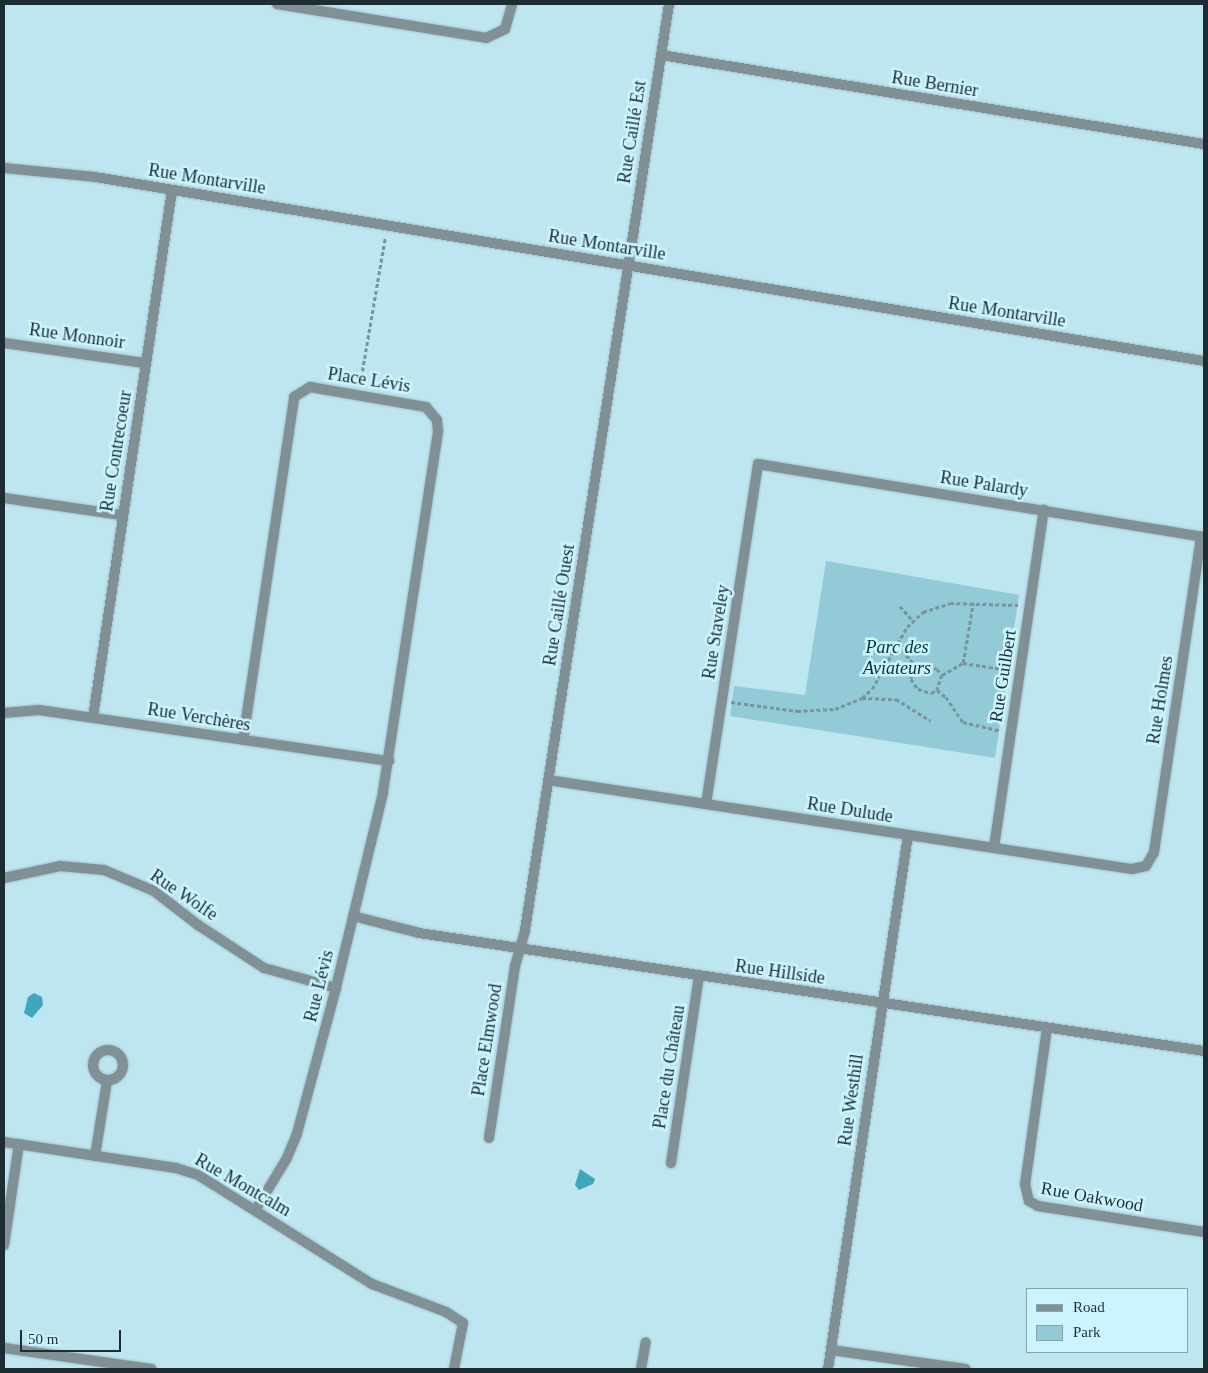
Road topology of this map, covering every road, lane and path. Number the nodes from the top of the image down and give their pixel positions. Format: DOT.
graph roads {
  1 [pos="277,4"];
  2 [pos="512,4"];
  3 [pos="669,4"];
  4 [pos="661,55"];
  5 [pos="1204,144"];
  6 [pos="4,168"];
  7 [pos="172,190"];
  8 [pos="385,238"];
  9 [pos="627,265"];
  10 [pos="4,343"];
  11 [pos="1204,361"];
  12 [pos="145,363"];
  13 [pos="358,395"];
  14 [pos="758,464"];
  15 [pos="4,498"];
  16 [pos="1044,510"];
  17 [pos="122,515"];
  18 [pos="1203,536"];
  19 [pos="974,603"];
  20 [pos="900,606"];
  21 [pos="1031,607"];
  22 [pos="913,620"];
  23 [pos="898,645"];
  24 [pos="963,663"];
  25 [pos="914,664"];
  26 [pos="1021,672"];
  27 [pos="942,675"];
  28 [pos="937,690"];
  29 [pos="862,698"];
  30 [pos="723,701"];
  31 [pos="4,713"];
  32 [pos="93,717"];
  33 [pos="931,721"];
  34 [pos="1011,733"];
  35 [pos="242,740"];
  36 [pos="389,761"];
  37 [pos="548,780"];
  38 [pos="706,804"];
  39 [pos="908,835"];
  40 [pos="994,847"];
  41 [pos="1146,866"];
  42 [pos="4,878"];
  43 [pos="353,916"];
  44 [pos="521,949"];
  45 [pos="699,976"];
  46 [pos="336,988"];
  47 [pos="882,1003"];
  48 [pos="1047,1028"];
  49 [pos="1204,1051"];
  50 [pos="107,1081"];
  51 [pos="489,1138"];
  52 [pos="4,1142"];
  53 [pos="19,1144"];
  54 [pos="95,1156"];
  55 [pos="671,1164"];
  56 [pos="256,1209"];
  57 [pos="1204,1232"];
  58 [pos="4,1245"];
  59 [pos="646,1342"];
  60 [pos="4,1348"];
  61 [pos="831,1350"];
  62 [pos="152,1369"];
  63 [pos="454,1369"];
  64 [pos="642,1369"];
  65 [pos="828,1369"];
  66 [pos="966,1369"];
  1 -- 2 [label="street"];
  3 -- 4 [label="street, Rue Caillé Est"];
  4 -- 5 [label="street, Rue Bernier"];
  4 -- 9 [label="street, Rue Caillé Est"];
  6 -- 7 [label="street, Rue Montarville"];
  7 -- 9 [label="street, Rue Montarville"];
  7 -- 12 [label="street, Rue Contrecoeur"];
  8 -- 13 [label="path"];
  9 -- 11 [label="street, Rue Montarville"];
  9 -- 37 [label="street, Rue Caillé Ouest"];
  10 -- 12 [label="street, Rue Monnoir"];
  12 -- 17 [label="street, Rue Contrecoeur"];
  13 -- 35 [label="street, Place Lévis"];
  13 -- 36 [label="street, Place Lévis"];
  14 -- 16 [label="street, Rue Palardy"];
  14 -- 30 [label="street, Rue Staveley"];
  15 -- 17 [label="street"];
  16 -- 18 [label="street, Rue Palardy"];
  16 -- 21 [label="street, Rue Guilbert"];
  17 -- 32 [label="street, Rue Contrecoeur"];
  18 -- 41 [label="street, Rue Holmes"];
  19 -- 21 [label="path"];
  19 -- 22 [label="path"];
  19 -- 24 [label="path"];
  20 -- 22 [label="path"];
  21 -- 26 [label="street, Rue Guilbert"];
  22 -- 23 [label="path"];
  23 -- 25 [label="path"];
  23 -- 29 [label="path"];
  24 -- 26 [label="path"];
  24 -- 27 [label="path"];
  25 -- 27 [label="path"];
  25 -- 28 [label="path"];
  26 -- 34 [label="street, Rue Guilbert"];
  27 -- 28 [label="path"];
  28 -- 34 [label="path"];
  29 -- 30 [label="path"];
  29 -- 33 [label="path"];
  30 -- 38 [label="street, Rue Staveley"];
  31 -- 32 [label="street, Rue Verchères"];
  32 -- 35 [label="street, Rue Verchères"];
  34 -- 40 [label="street, Rue Guilbert"];
  35 -- 36 [label="street, Rue Verchères"];
  36 -- 43 [label="street, Rue Lévis"];
  37 -- 38 [label="street, Rue Dulude"];
  37 -- 44 [label="street, Rue Caillé Ouest"];
  38 -- 39 [label="street, Rue Dulude"];
  39 -- 40 [label="street, Rue Dulude"];
  39 -- 47 [label="street, Rue Westhill"];
  40 -- 41 [label="street, Rue Dulude"];
  42 -- 46 [label="street, Rue Wolfe"];
  43 -- 44 [label="street, Rue Hillside"];
  43 -- 46 [label="street, Rue Lévis"];
  44 -- 45 [label="street, Rue Hillside"];
  44 -- 51 [label="street, Place Elmwood"];
  45 -- 47 [label="street, Rue Hillside"];
  45 -- 55 [label="street, Place du Château"];
  46 -- 56 [label="street, Rue Lévis"];
  47 -- 48 [label="street, Rue Hillside"];
  47 -- 61 [label="street, Rue Westhill"];
  48 -- 49 [label="street, Rue Hillside"];
  48 -- 57 [label="street, Rue Oakwood"];
  50 -- 54 [label="street"];
  52 -- 53 [label="street, Rue Montcalm"];
  53 -- 54 [label="street, Rue Montcalm"];
  53 -- 58 [label="street"];
  54 -- 56 [label="street, Rue Montcalm"];
  56 -- 63 [label="street, Rue Montcalm"];
  59 -- 64 [label="street"];
  60 -- 62 [label="street"];
  61 -- 65 [label="street, Rue Westhill"];
  61 -- 66 [label="street"];
}
